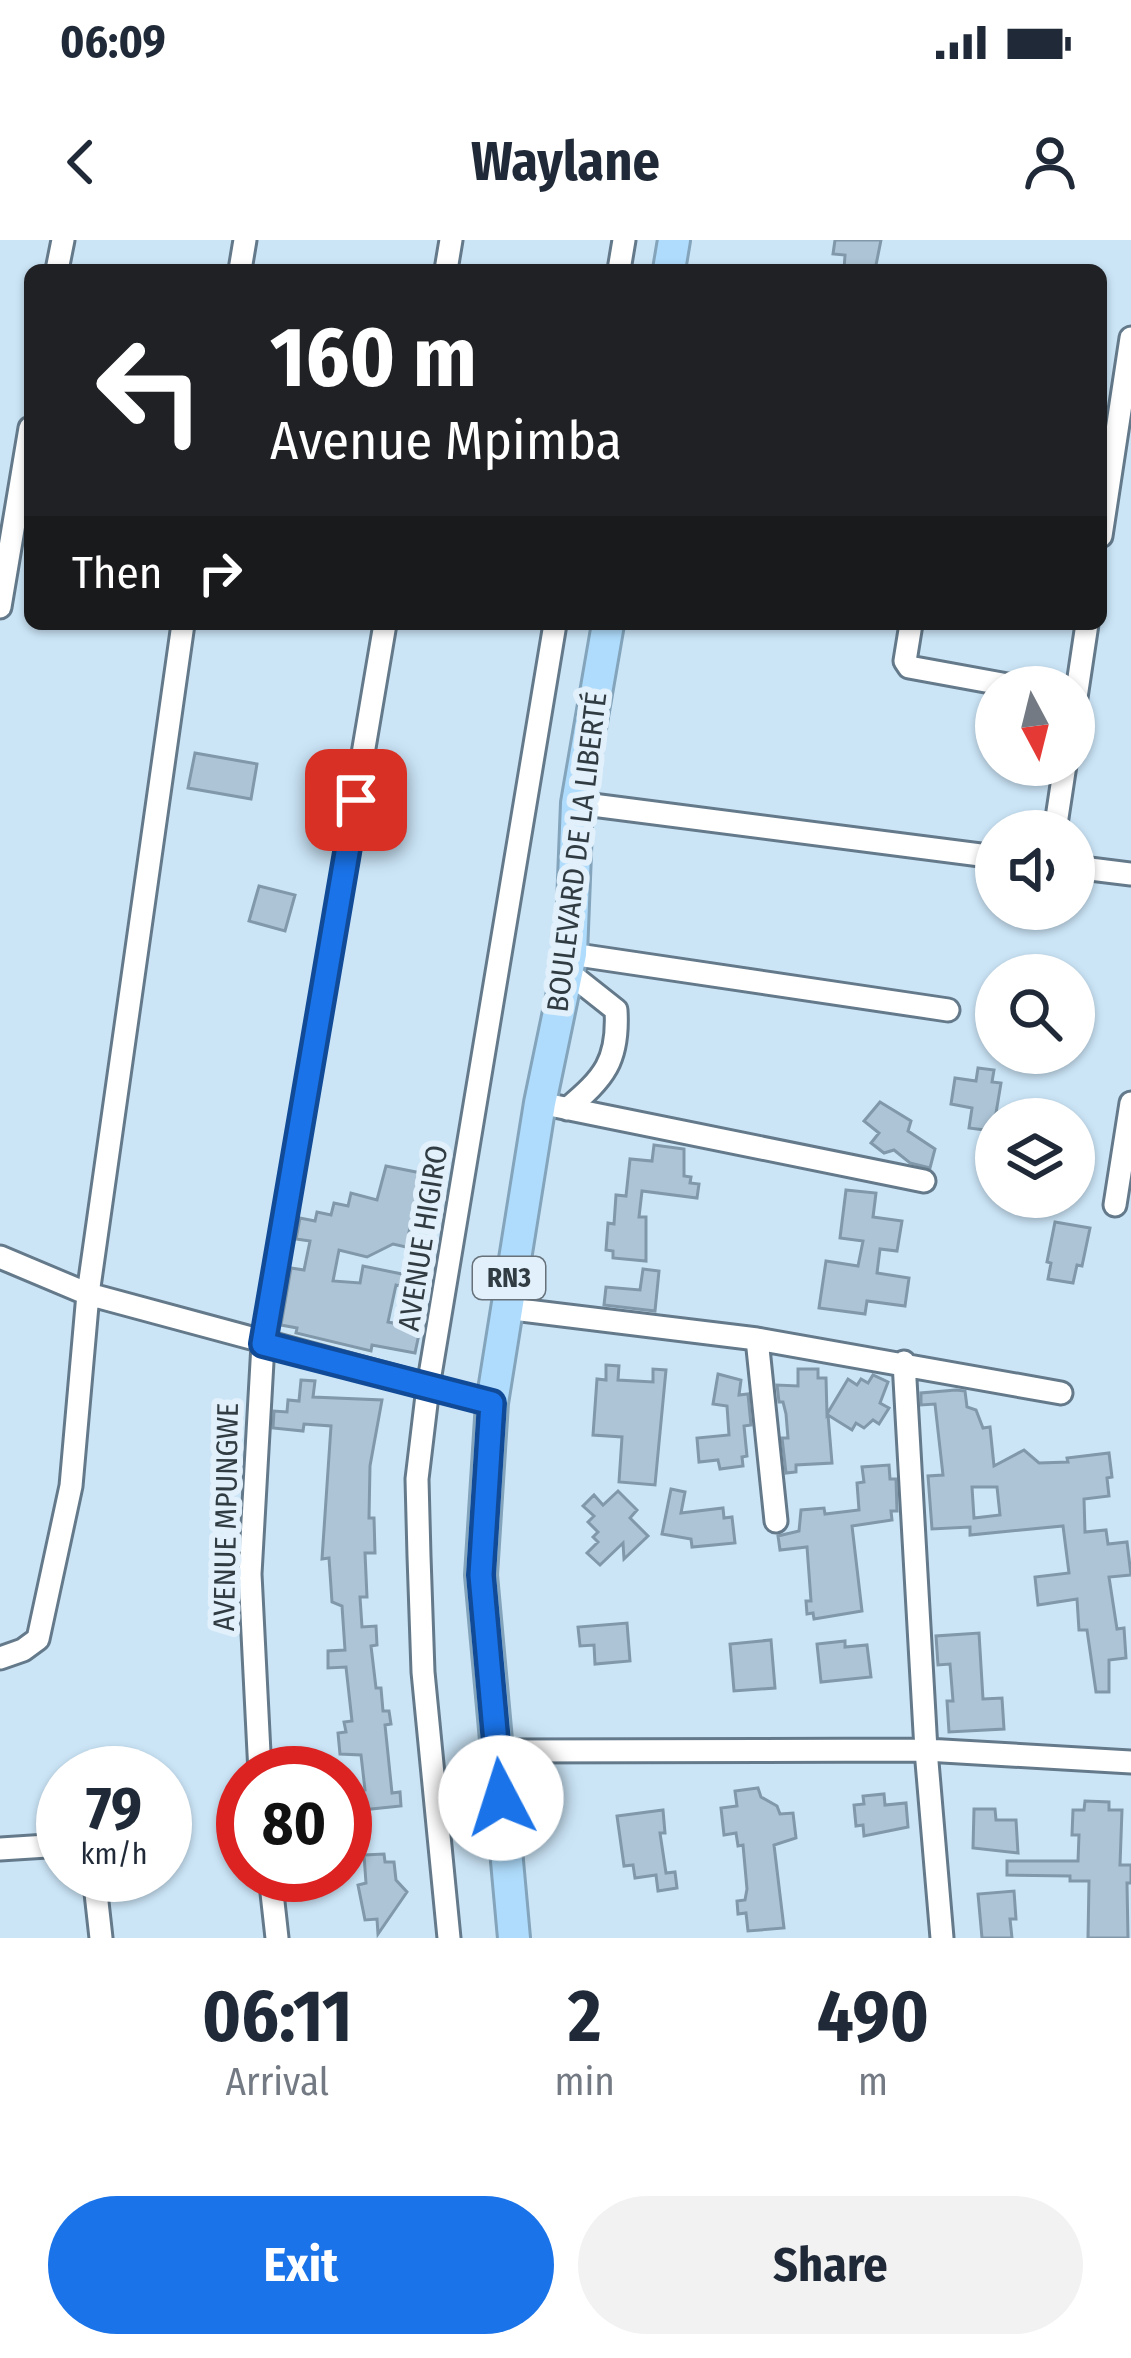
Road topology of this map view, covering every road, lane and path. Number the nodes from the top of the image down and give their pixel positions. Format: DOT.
graph roads {
  1 [pos="1131,338"];
  2 [pos="1112,385"];
  3 [pos="1107,454"];
  4 [pos="24,492"];
  5 [pos="0,607"];
  6 [pos="182,630"];
  7 [pos="385,630"];
  8 [pos="554,630"];
  9 [pos="607,630"];
  10 [pos="910,630"];
  11 [pos="1087,630"];
  12 [pos="1081,666"];
  13 [pos="975,679"];
  14 [pos="577,803"];
  15 [pos="975,853"];
  16 [pos="1095,870"];
  17 [pos="1131,874"];
  18 [pos="570,963"];
  19 [pos="948,1010"];
  20 [pos="1131,1103"];
  21 [pos="554,1106"];
  22 [pos="924,1181"];
  23 [pos="1115,1205"];
  24 [pos="0,1257"];
  25 [pos="88,1294"];
  26 [pos="504,1308"];
  27 [pos="757,1339"];
  28 [pos="263,1344"];
  29 [pos="904,1362"];
  30 [pos="428,1387"];
  31 [pos="1061,1393"];
  32 [pos="492,1403"];
  33 [pos="776,1522"];
  34 [pos="0,1658"];
  35 [pos="259,1746"];
  36 [pos="926,1750"];
  37 [pos="497,1751"];
  38 [pos="1131,1762"];
  39 [pos="36,1847"];
  40 [pos="0,1850"];
  41 [pos="97,1902"];
  42 [pos="273,1902"];
  43 [pos="101,1938"];
  44 [pos="277,1938"];
  45 [pos="449,1938"];
  46 [pos="514,1938"];
  47 [pos="942,1938"];
  1 -- 2 [label="street"];
  2 -- 3 [label="street"];
  4 -- 5 [label="street"];
  6 -- 25 [label="street"];
  7 -- 28 [label="street, AVENUE MPUNGWE"];
  8 -- 30 [label="street, AVENUE HIGIRO"];
  9 -- 14 [label="highway, BOULEVARD DE LA LIBERTÉ / RN3"];
  10 -- 13 [label="street"];
  11 -- 12 [label="street"];
  14 -- 15 [label="street"];
  14 -- 18 [label="highway, BOULEVARD DE LA LIBERTÉ / RN3"];
  16 -- 17 [label="street"];
  18 -- 19 [label="street"];
  18 -- 21 [label="highway, BOULEVARD DE LA LIBERTÉ / RN3"];
  18 -- 21 [label="street"];
  20 -- 23 [label="street"];
  21 -- 22 [label="street"];
  21 -- 26 [label="highway, BOULEVARD DE LA LIBERTÉ / RN3"];
  24 -- 25 [label="street"];
  25 -- 28 [label="street"];
  25 -- 34 [label="street"];
  26 -- 27 [label="street"];
  26 -- 32 [label="highway, BOULEVARD DE LA LIBERTÉ / RN3"];
  27 -- 29 [label="street"];
  27 -- 33 [label="street"];
  28 -- 30 [label="street"];
  28 -- 35 [label="street, AVENUE MPUNGWE"];
  29 -- 31 [label="street"];
  29 -- 36 [label="street"];
  30 -- 32 [label="street"];
  30 -- 45 [label="street, AVENUE HIGIRO"];
  32 -- 37 [label="highway, BOULEVARD DE LA LIBERTÉ / RN3"];
  36 -- 37 [label="street"];
  36 -- 38 [label="street"];
  36 -- 47 [label="street"];
  37 -- 46 [label="highway, BOULEVARD DE LA LIBERTÉ / RN3"];
  39 -- 40 [label="street"];
  41 -- 43 [label="street"];
  42 -- 44 [label="street"];
}
